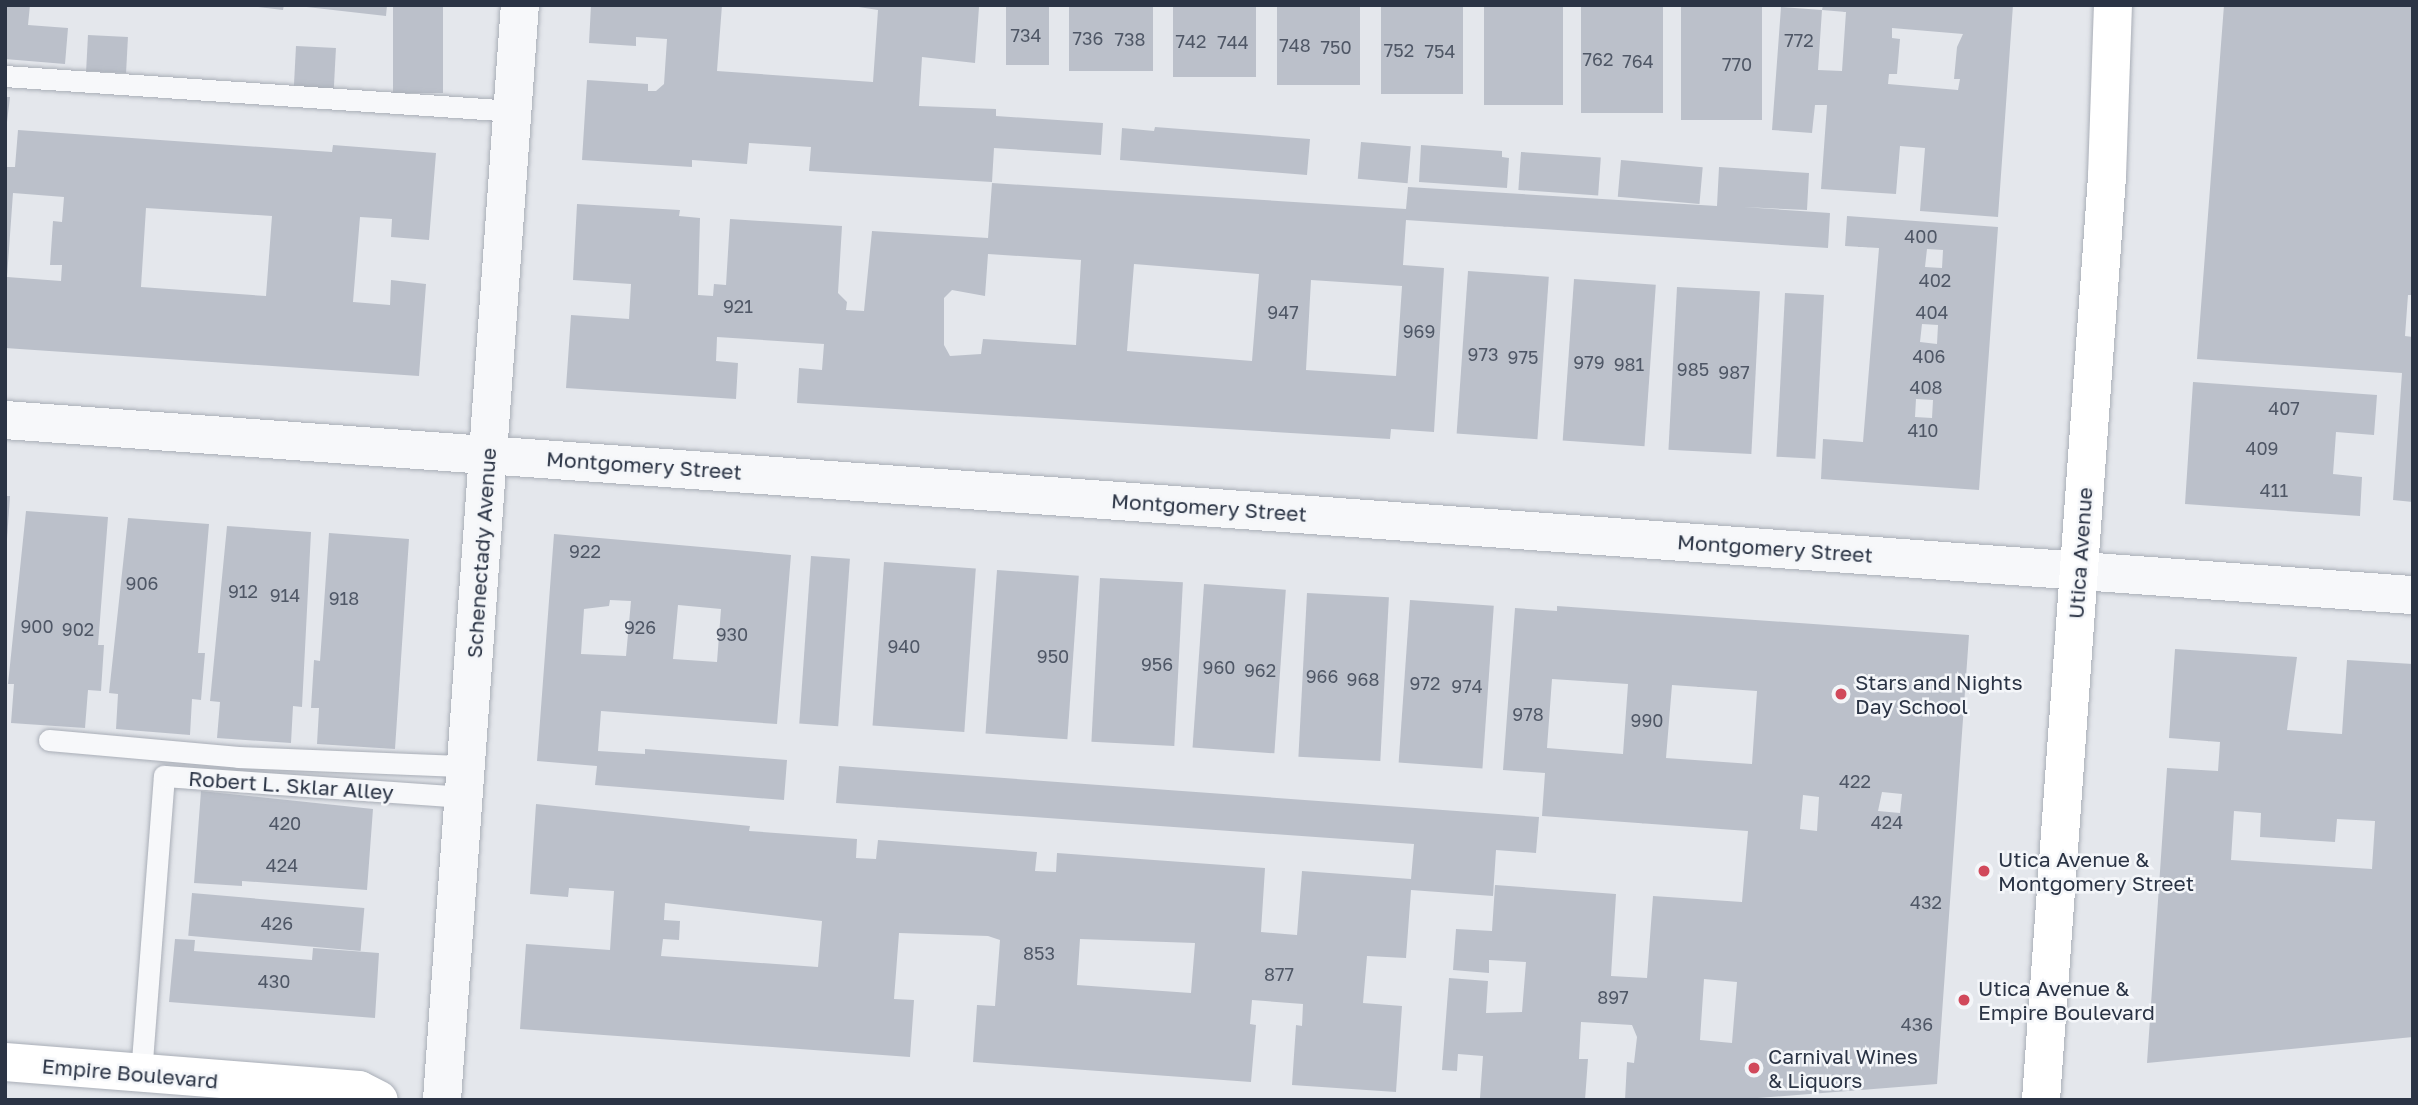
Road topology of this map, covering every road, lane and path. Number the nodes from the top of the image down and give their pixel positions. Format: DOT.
graph roads {
  1 [pos="520,5"];
  2 [pos="2113,5"];
  3 [pos="5,76"];
  4 [pos="513,111"];
  5 [pos="5,420"];
  6 [pos="488,454"];
  7 [pos="2078,569"];
  8 [pos="2413,595"];
  9 [pos="49,740"];
  10 [pos="465,782"];
  11 [pos="5,1062"];
  12 [pos="141,1074"];
  13 [pos="379,1100"];
  14 [pos="442,1100"];
  15 [pos="2041,1100"];
  1 -- 4 [label="street, Schenectady Avenue"];
  2 -- 7 [label="main road, Utica Avenue"];
  3 -- 4 [label="lane"];
  4 -- 6 [label="street, Schenectady Avenue"];
  5 -- 6 [label="street, Montgomery Street"];
  6 -- 7 [label="street, Montgomery Street"];
  6 -- 10 [label="street, Schenectady Avenue"];
  7 -- 8 [label="street, Montgomery Street"];
  7 -- 15 [label="main road, Utica Avenue"];
  9 -- 10 [label="lane"];
  10 -- 12 [label="lane, Robert L. Sklar Alley"];
  10 -- 14 [label="street, Schenectady Avenue"];
  11 -- 12 [label="main road, Empire Boulevard"];
  12 -- 13 [label="main road, Empire Boulevard"];
}
